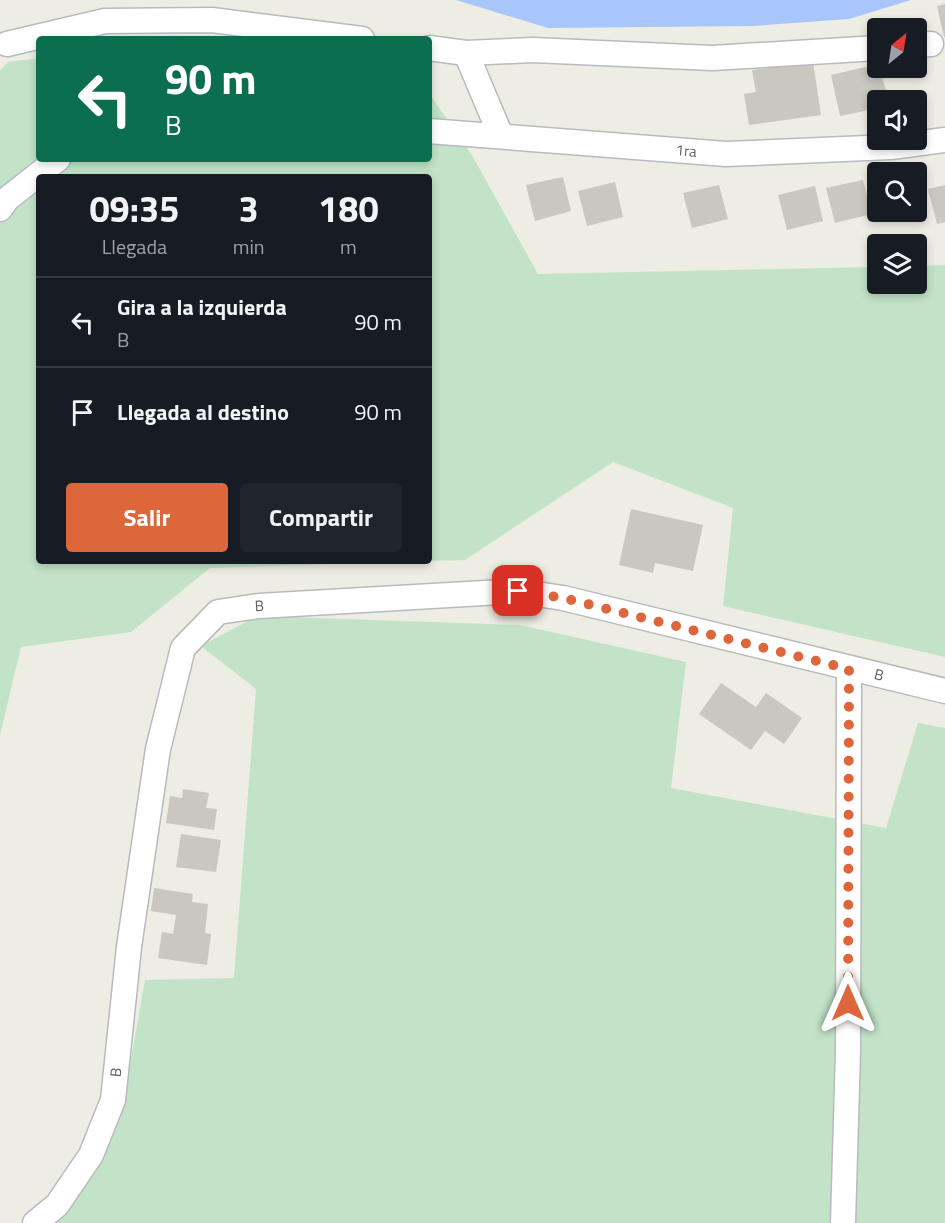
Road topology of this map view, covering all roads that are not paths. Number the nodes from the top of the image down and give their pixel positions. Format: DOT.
graph roads {
  1 [pos="41,36"];
  2 [pos="338,36"];
  3 [pos="36,37"];
  4 [pos="7,44"];
  5 [pos="432,48"];
  6 [pos="867,49"];
  7 [pos="466,54"];
  8 [pos="432,131"];
  9 [pos="501,136"];
  10 [pos="945,140"];
  11 [pos="53,162"];
  12 [pos="0,209"];
  13 [pos="849,669"];
  14 [pos="945,691"];
  15 [pos="35,1223"];
  16 [pos="843,1223"];
  1 -- 2 [label="street"];
  3 -- 4 [label="street"];
  5 -- 7 [label="street"];
  6 -- 7 [label="street"];
  7 -- 9 [label="street"];
  8 -- 9 [label="street, 1ra"];
  9 -- 10 [label="street, 1ra"];
  11 -- 12 [label="street"];
  13 -- 14 [label="street, B"];
  13 -- 15 [label="street, B"];
  13 -- 16 [label="street"];
}
